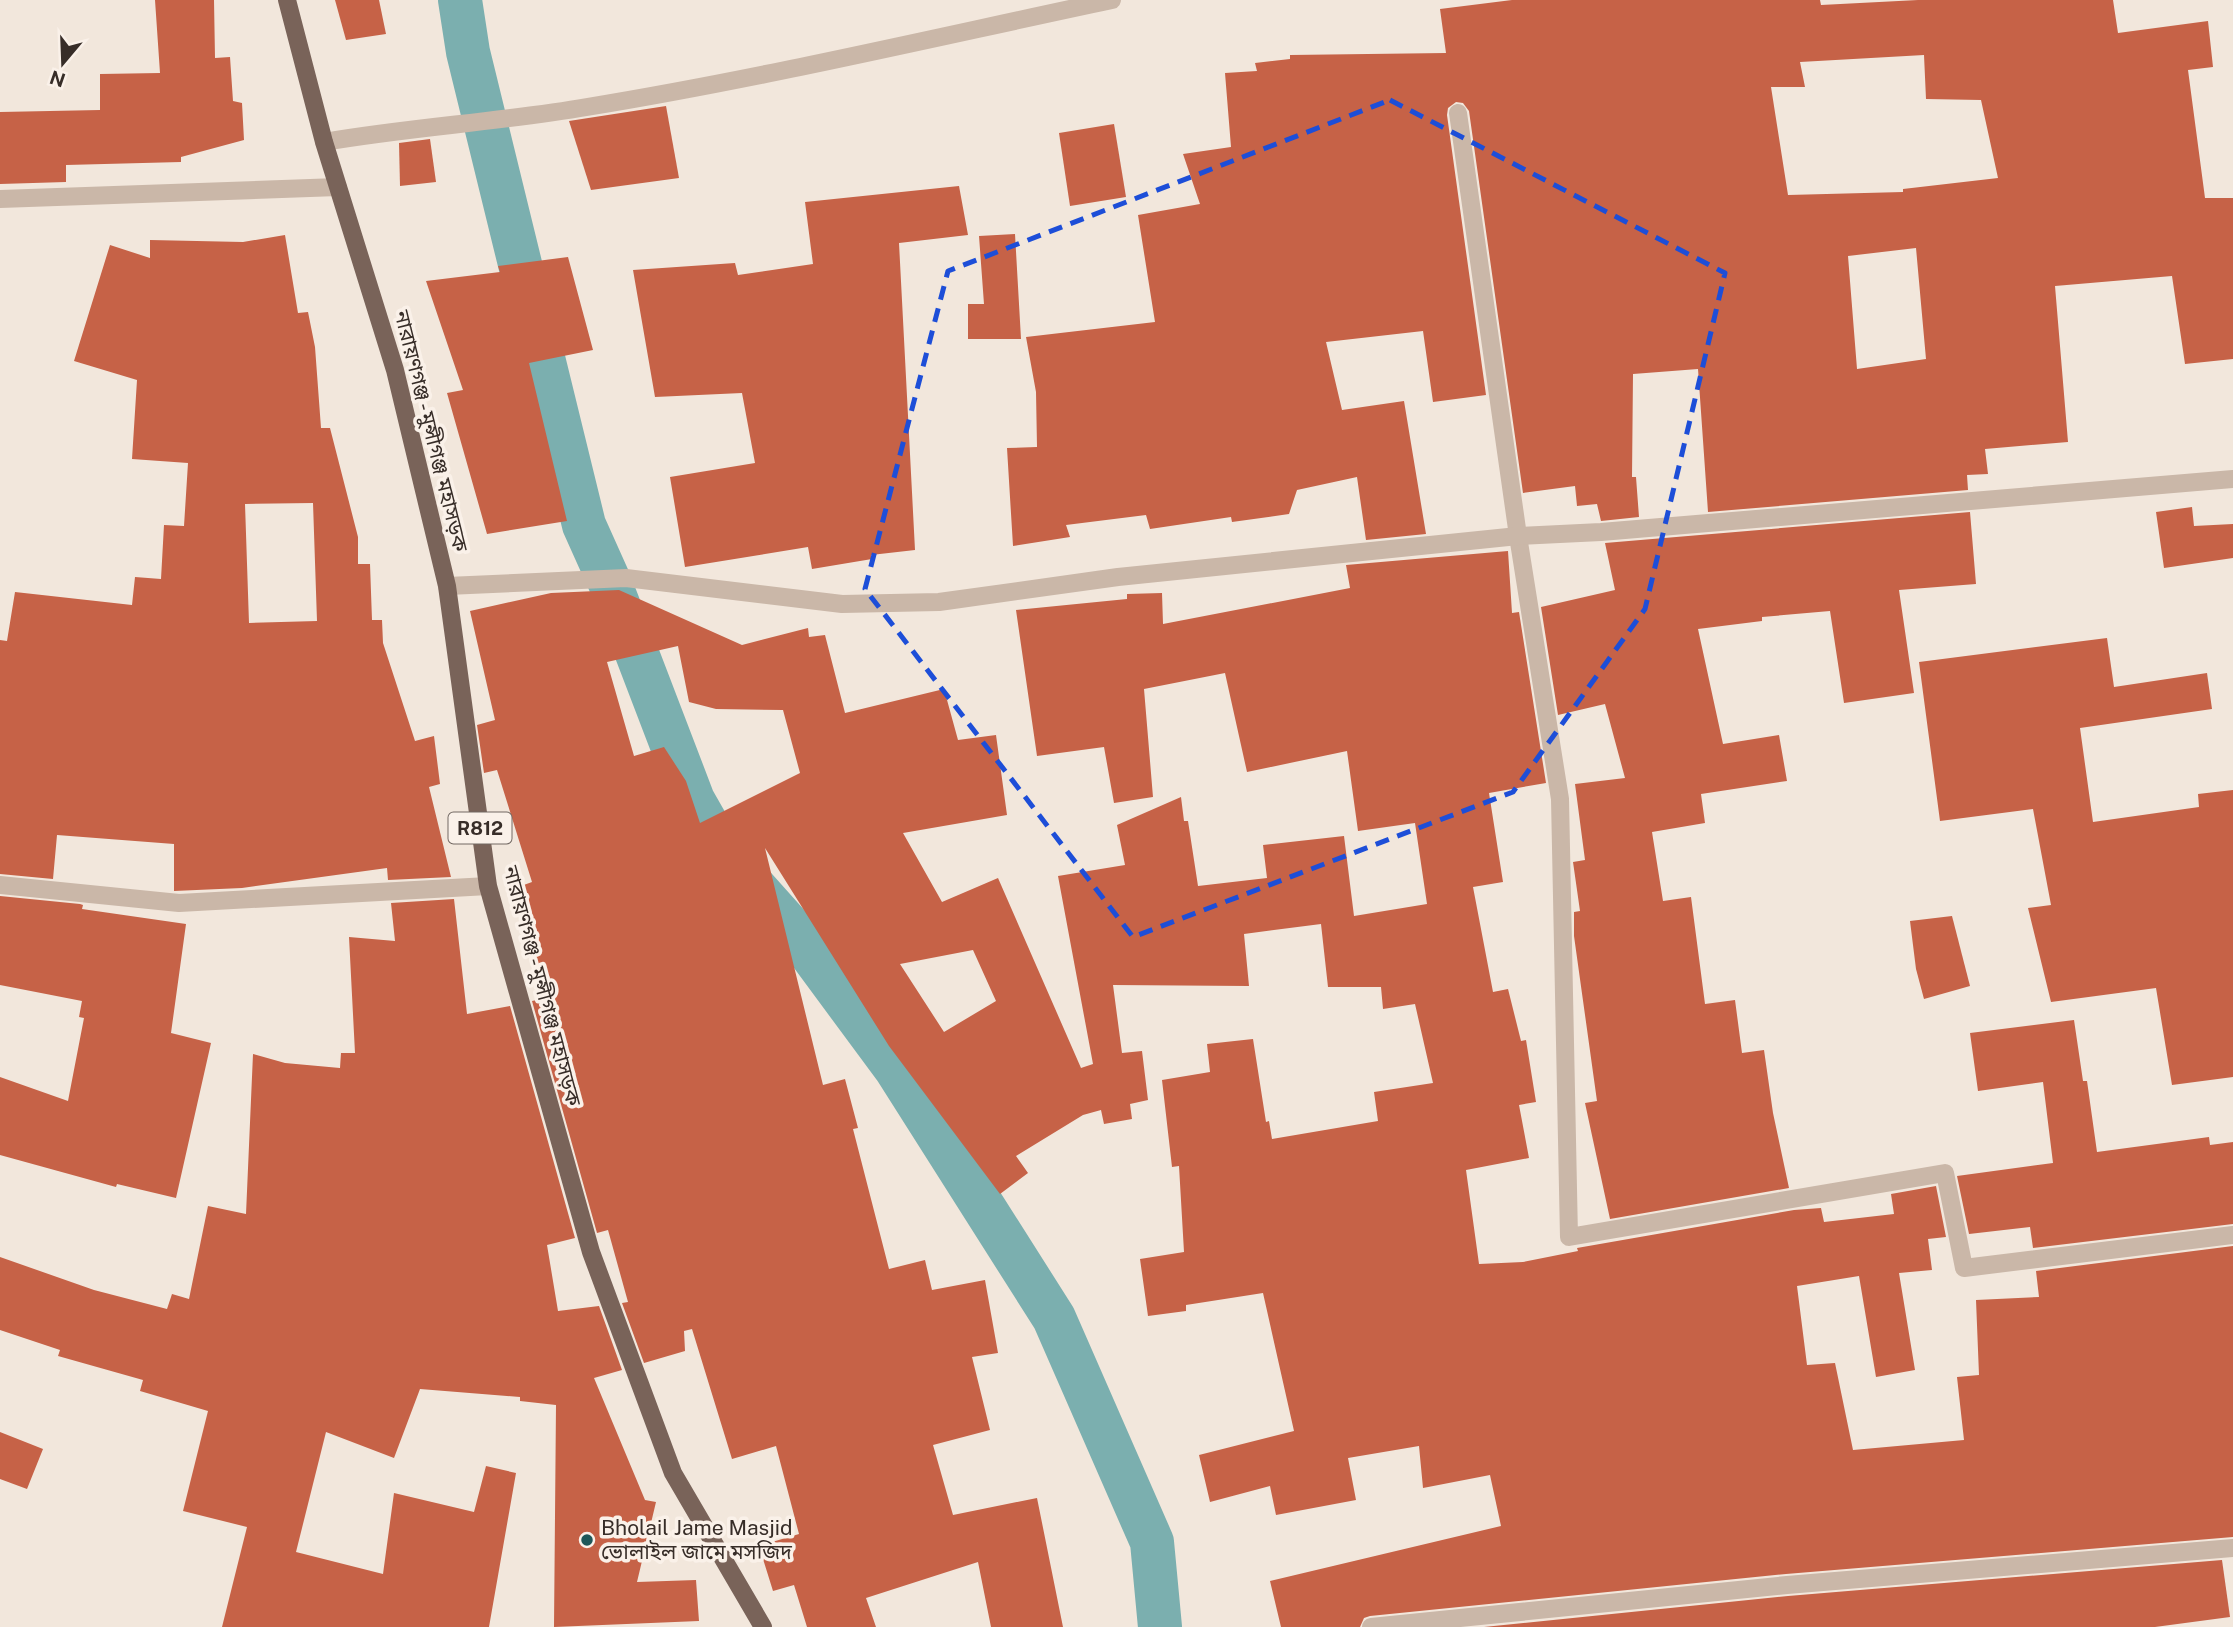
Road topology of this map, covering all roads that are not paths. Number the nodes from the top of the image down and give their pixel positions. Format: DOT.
graph roads {
  1 [pos="286,0"];
  2 [pos="1112,0"];
  3 [pos="1458,113"];
  4 [pos="324,142"];
  5 [pos="338,187"];
  6 [pos="0,199"];
  7 [pos="2233,480"];
  8 [pos="1518,536"];
  9 [pos="447,586"];
  10 [pos="0,885"];
  11 [pos="488,886"];
  12 [pos="2233,1235"];
  13 [pos="2233,1548"];
  14 [pos="764,1627"];
  15 [pos="1371,1627"];
  1 -- 4 [label="main road, নারায়ণগঞ্জ - মুন্সীগঞ্জ মহাসড়ক / R812"];
  2 -- 4 [label="street"];
  3 -- 8 [label="street"];
  4 -- 5 [label="main road, নারায়ণগঞ্জ - মুন্সীগঞ্জ মহাসড়ক / R812"];
  5 -- 6 [label="street"];
  5 -- 9 [label="main road, নারায়ণগঞ্জ - মুন্সীগঞ্জ মহাসড়ক / R812"];
  7 -- 8 [label="street"];
  8 -- 9 [label="street"];
  8 -- 12 [label="street"];
  9 -- 11 [label="main road, নারায়ণগঞ্জ - মুন্সীগঞ্জ মহাসড়ক / R812"];
  10 -- 11 [label="street"];
  11 -- 14 [label="main road, নারায়ণগঞ্জ - মুন্সীগঞ্জ মহাসড়ক / R812"];
  13 -- 15 [label="street"];
}
